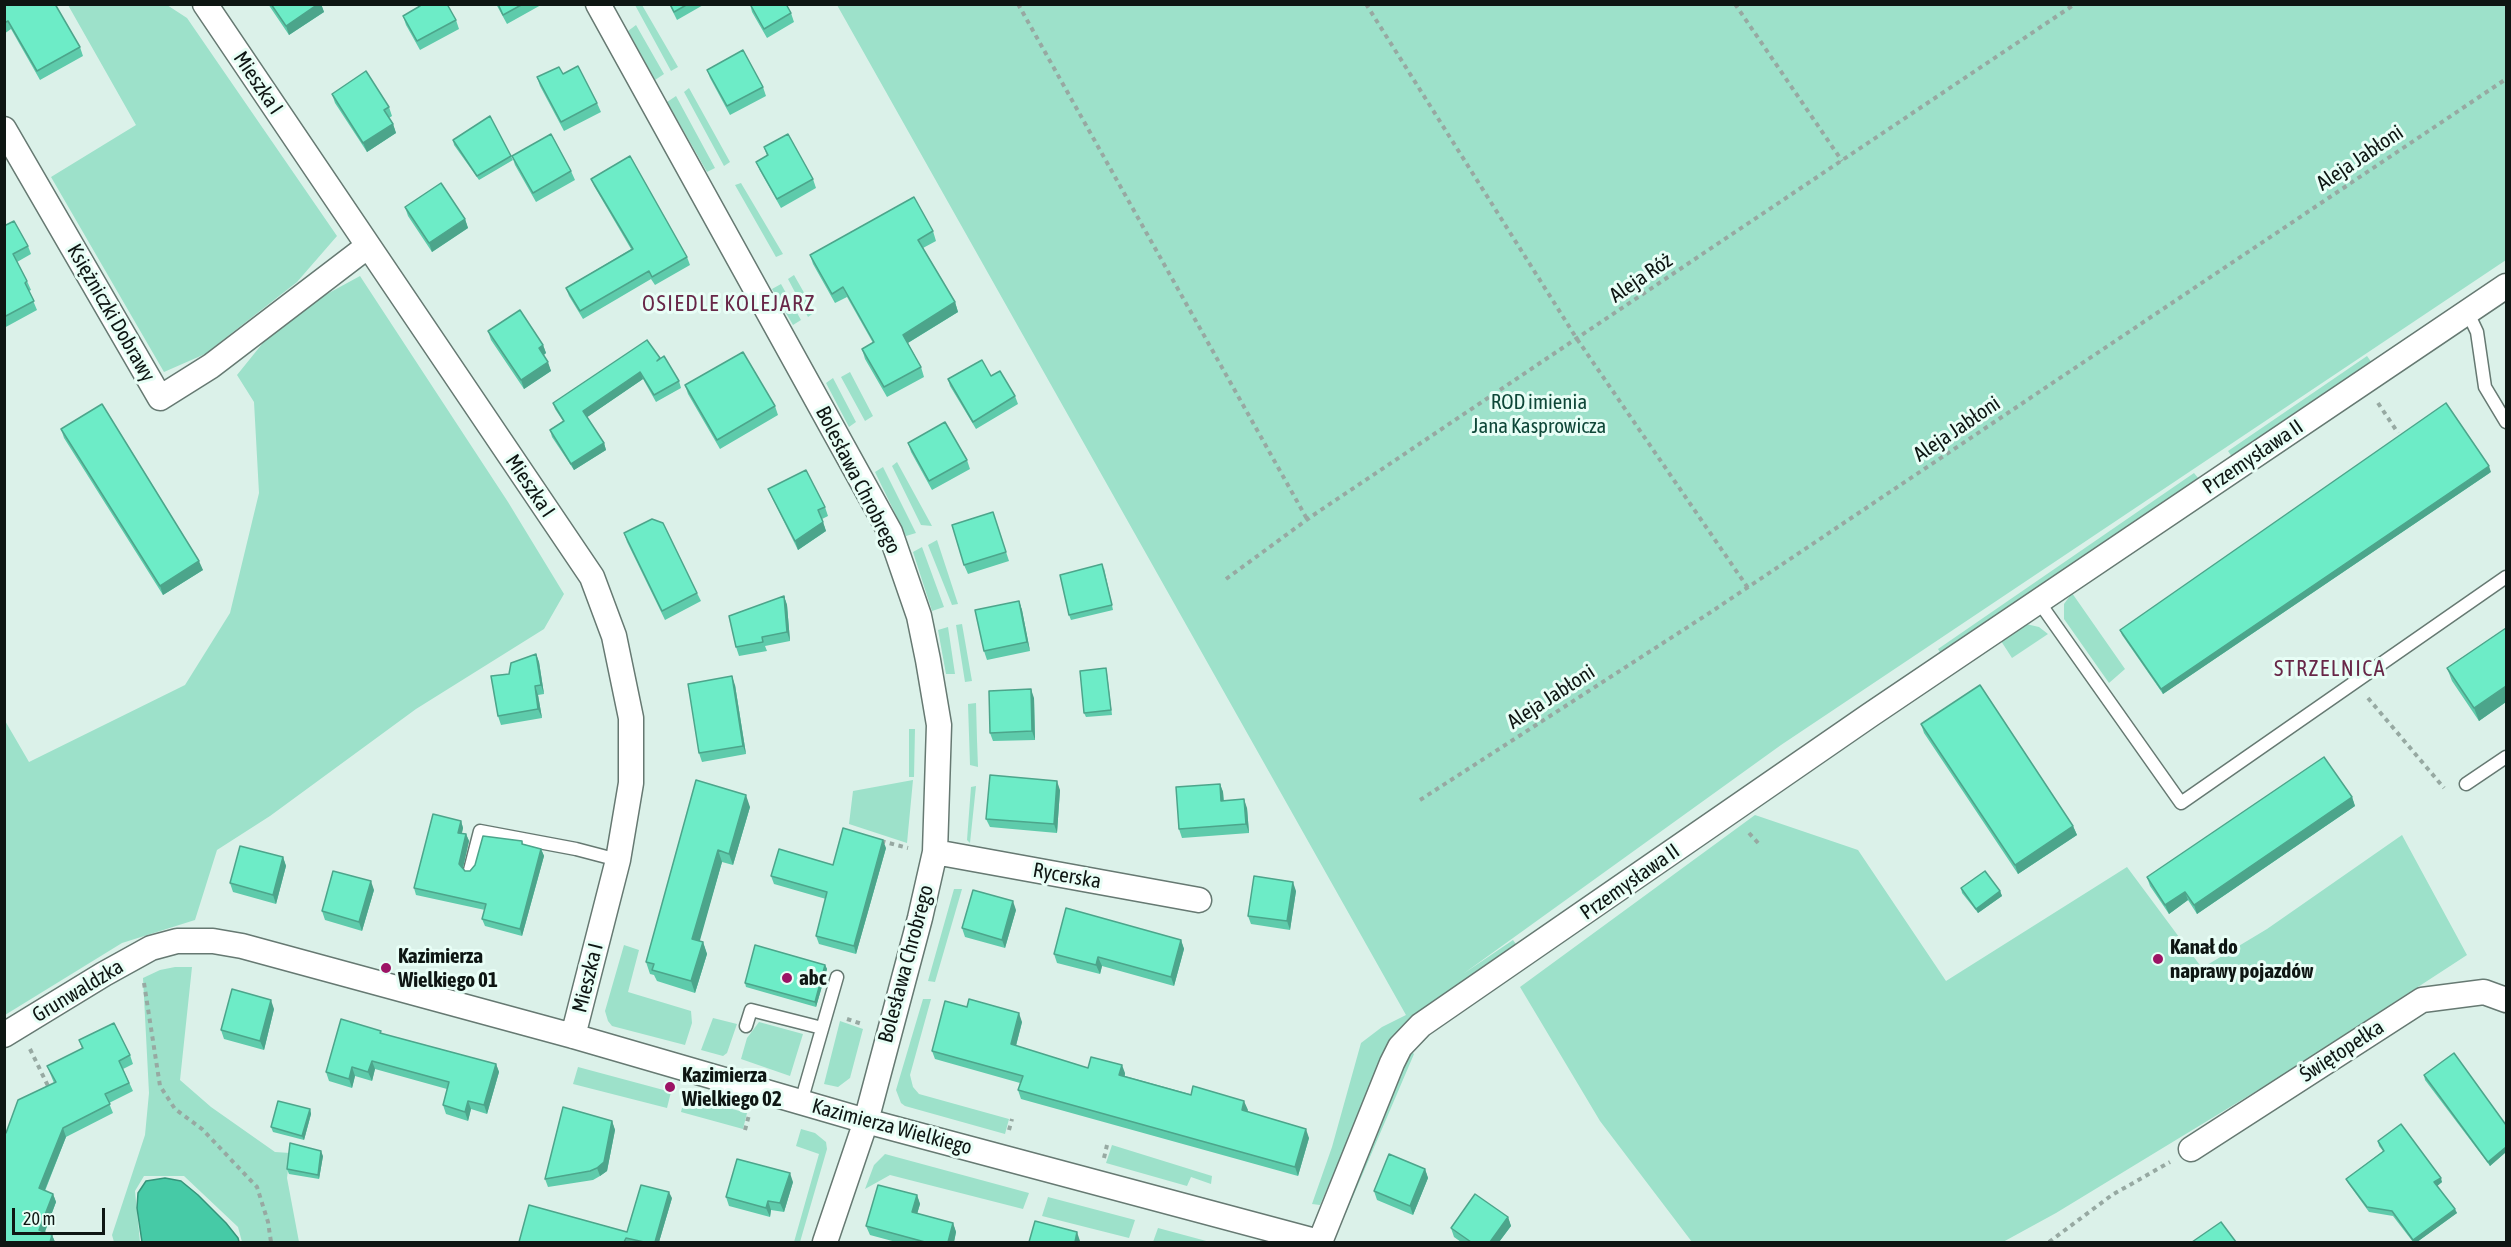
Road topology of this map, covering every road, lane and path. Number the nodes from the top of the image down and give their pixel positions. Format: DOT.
graph roads {
  1 [pos="205,4"];
  2 [pos="598,4"];
  3 [pos="1018,4"];
  4 [pos="1366,4"];
  5 [pos="1735,4"];
  6 [pos="2075,4"];
  7 [pos="2506,79"];
  8 [pos="4,129"];
  9 [pos="1842,161"];
  10 [pos="368,246"];
  11 [pos="2506,286"];
  12 [pos="2468,313"];
  13 [pos="1577,339"];
  14 [pos="2365,382"];
  15 [pos="2506,422"];
  16 [pos="2398,433"];
  17 [pos="1307,519"];
  18 [pos="2506,577"];
  19 [pos="1226,579"];
  20 [pos="1748,588"];
  21 [pos="2038,602"];
  22 [pos="2355,683"];
  23 [pos="2506,757"];
  24 [pos="2466,784"];
  25 [pos="1420,800"];
  26 [pos="878,841"];
  27 [pos="925,851"];
  28 [pos="618,860"];
  29 [pos="470,870"];
  30 [pos="1199,900"];
  31 [pos="151,948"];
  32 [pos="142,976"];
  33 [pos="837,977"];
  34 [pos="2506,999"];
  35 [pos="840,1017"];
  36 [pos="746,1026"];
  37 [pos="870,1027"];
  38 [pos="822,1028"];
  39 [pos="4,1035"];
  40 [pos="573,1036"];
  41 [pos="27,1043"];
  42 [pos="52,1094"];
  43 [pos="801,1102"];
  44 [pos="751,1108"];
  45 [pos="866,1120"];
  46 [pos="745,1130"];
  47 [pos="2191,1149"];
  48 [pos="271,1242"];
  49 [pos="825,1242"];
  50 [pos="1320,1242"];
  51 [pos="2049,1242"];
  1 -- 10 [label="street, Mieszka I"];
  2 -- 27 [label="street, Bolesława Chrobrego"];
  3 -- 17 [label="path"];
  4 -- 13 [label="path"];
  5 -- 9 [label="path"];
  6 -- 9 [label="path, Aleja Róż"];
  7 -- 20 [label="path, Aleja Jabłoni"];
  8 -- 10 [label="street, Księżniczki Dobrawy"];
  9 -- 13 [label="path, Aleja Róż"];
  10 -- 28 [label="street, Mieszka I"];
  11 -- 12 [label="street, Przemysława II"];
  12 -- 14 [label="street, Przemysława II"];
  12 -- 15 [label="lane"];
  13 -- 17 [label="path, Aleja Róż"];
  13 -- 20 [label="path"];
  14 -- 16 [label="path"];
  14 -- 21 [label="street, Przemysława II"];
  17 -- 19 [label="path, Aleja Róż"];
  18 -- 22 [label="lane"];
  20 -- 25 [label="path, Aleja Jabłoni"];
  21 -- 22 [label="lane"];
  21 -- 50 [label="street, Przemysława II"];
  22 -- 24 [label="path"];
  23 -- 24 [label="lane"];
  26 -- 27 [label="path"];
  27 -- 30 [label="street, Rycerska"];
  27 -- 45 [label="street, Bolesława Chrobrego"];
  28 -- 29 [label="lane"];
  28 -- 40 [label="street, Mieszka I"];
  31 -- 39 [label="street, Grunwaldzka"];
  31 -- 40 [label="street, Kazimierza Wielkiego"];
  32 -- 48 [label="path"];
  33 -- 38 [label="lane"];
  34 -- 47 [label="street, Świętopełka"];
  35 -- 37 [label="path"];
  36 -- 38 [label="lane"];
  38 -- 43 [label="lane"];
  40 -- 43 [label="street, Kazimierza Wielkiego"];
  41 -- 42 [label="path"];
  43 -- 45 [label="street, Kazimierza Wielkiego"];
  44 -- 46 [label="path"];
  45 -- 49 [label="street, Bolesława Chrobrego"];
  45 -- 50 [label="street, Kazimierza Wielkiego"];
  47 -- 51 [label="path"];
}
